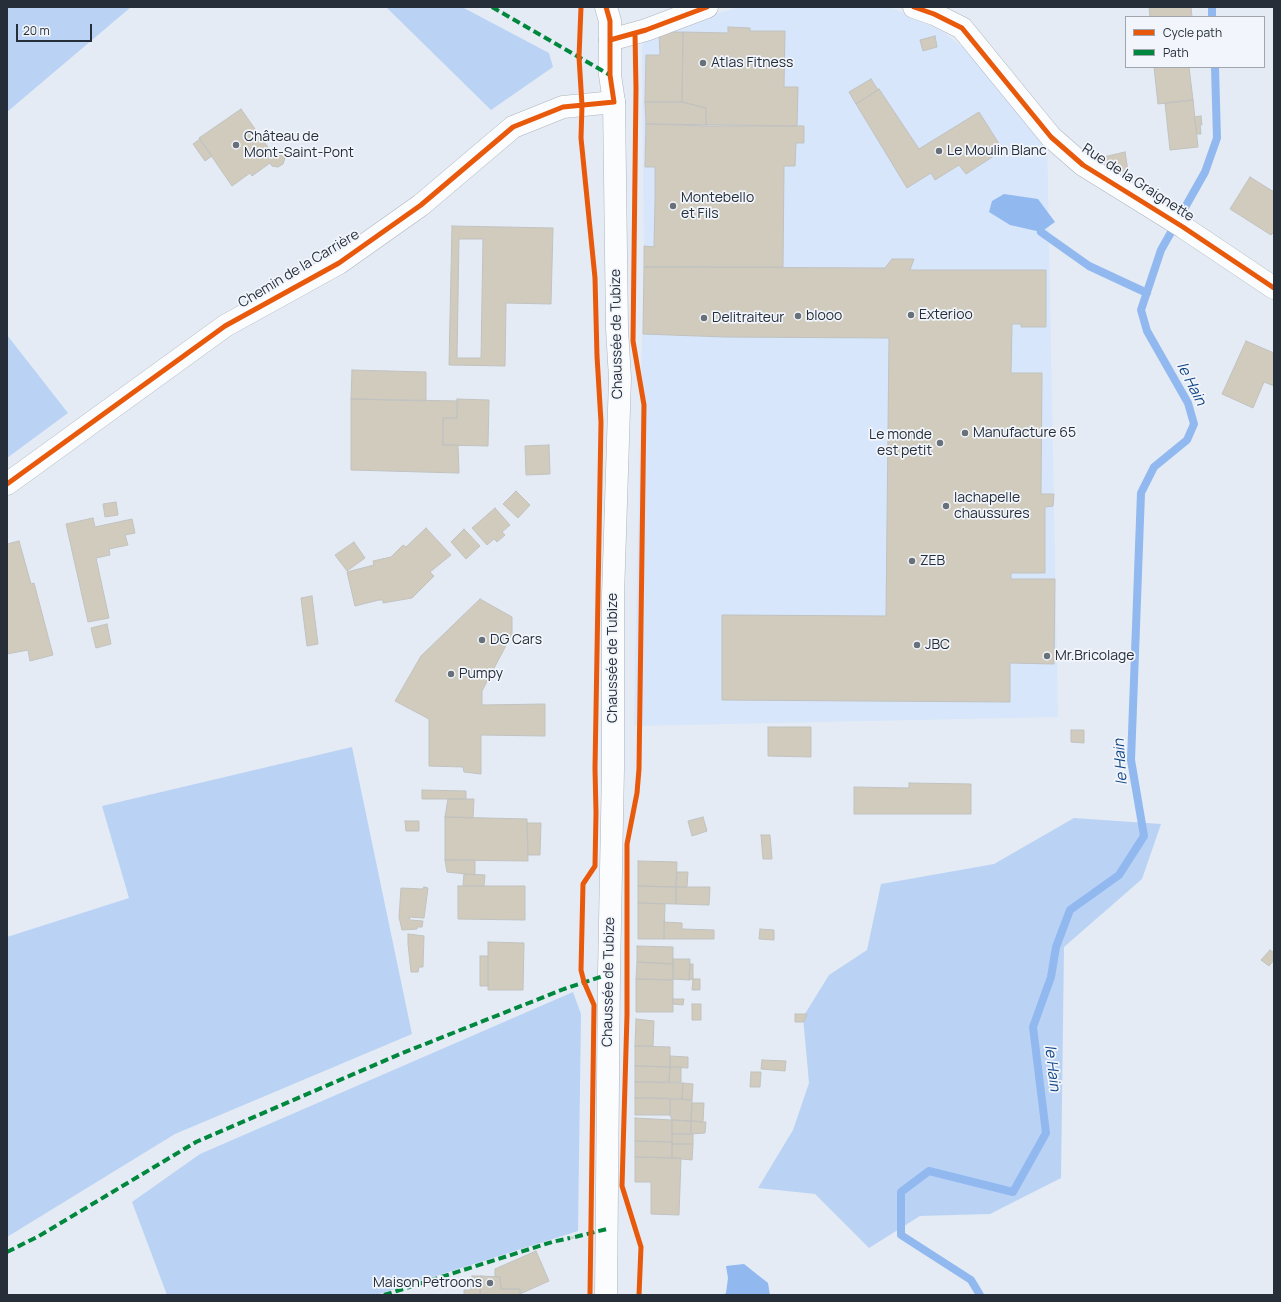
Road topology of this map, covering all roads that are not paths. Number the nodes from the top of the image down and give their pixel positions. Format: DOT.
graph roads {
  1 [pos="707,7"];
  2 [pos="914,7"];
  3 [pos="612,19"];
  4 [pos="614,102"];
  5 [pos="1274,288"];
  6 [pos="7,484"];
  7 [pos="606,1295"];
  1 -- 3 [label="street"];
  2 -- 5 [label="street, Rue de la Graignette"];
  3 -- 4 [label="street, Chaussée de Tubize"];
  4 -- 6 [label="street, Chemin de la Carrière"];
  4 -- 7 [label="street, Chaussée de Tubize"];
}
